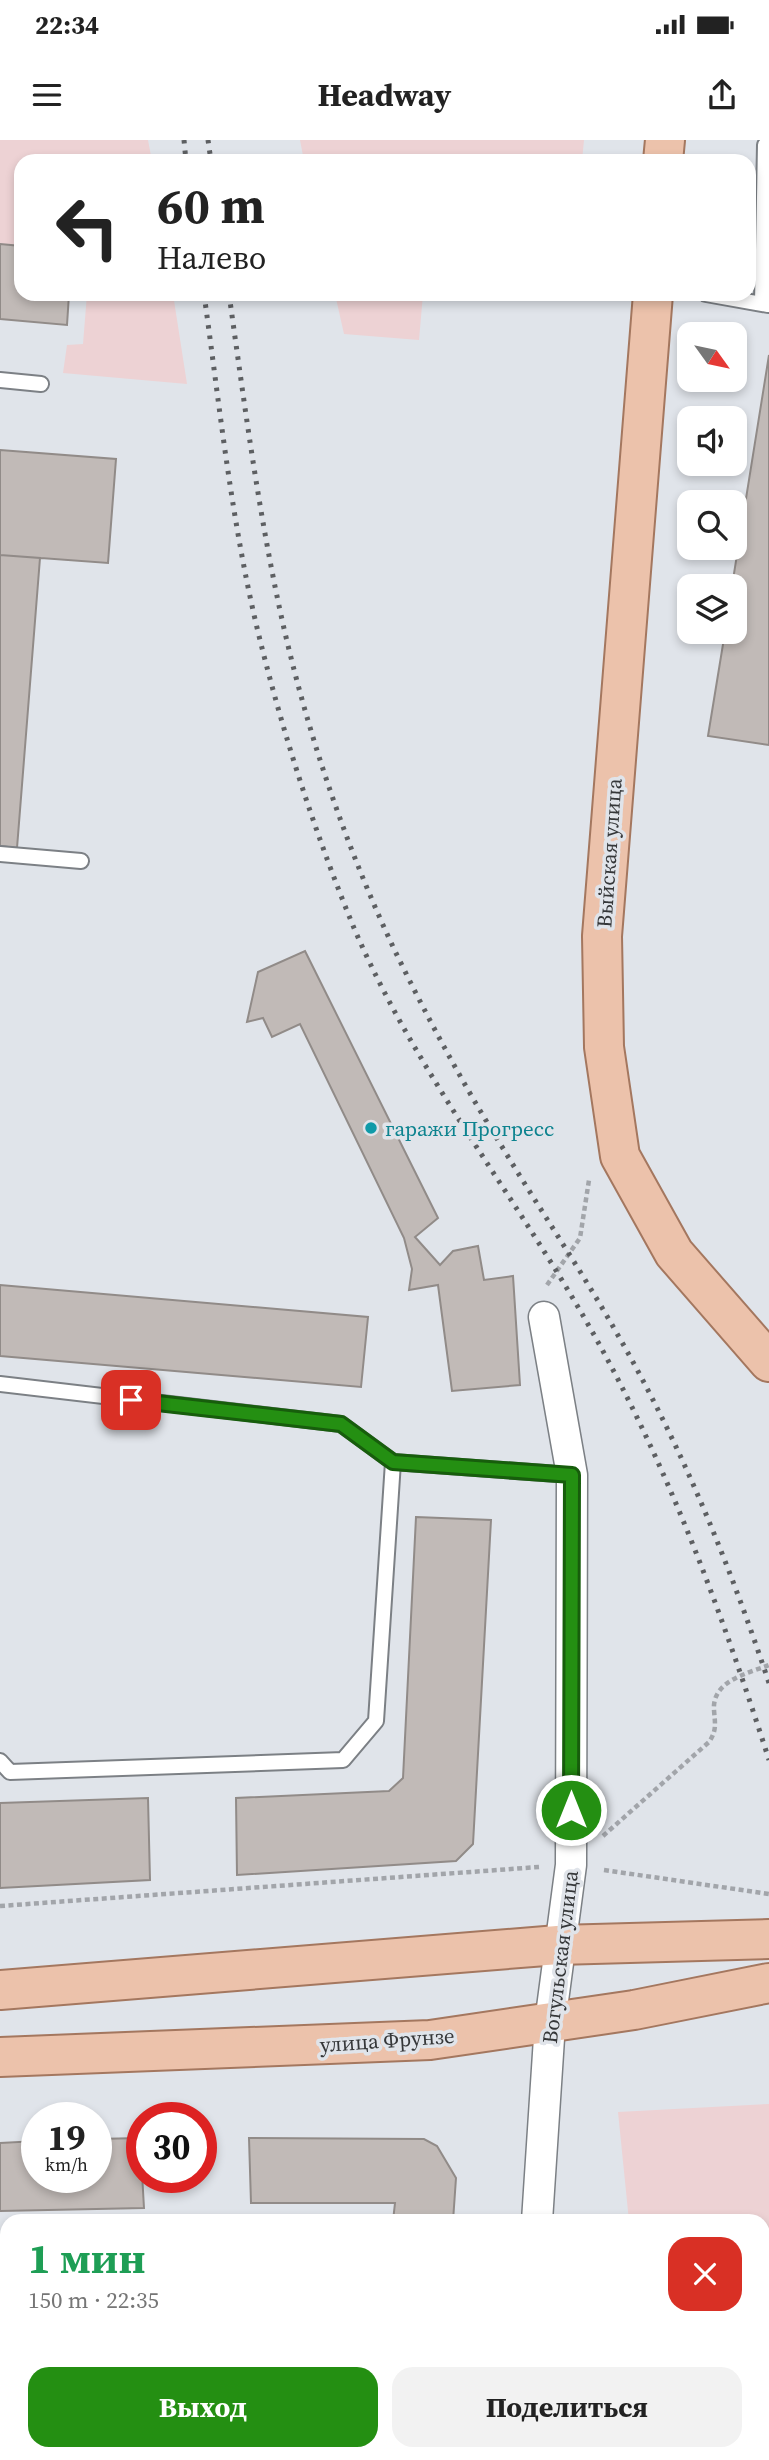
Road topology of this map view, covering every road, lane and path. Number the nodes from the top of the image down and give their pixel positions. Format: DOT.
graph roads {
  1 [pos="765,145"];
  2 [pos="652,301"];
  3 [pos="747,301"];
  4 [pos="765,304"];
  5 [pos="0,380"];
  6 [pos="41,384"];
  7 [pos="0,854"];
  8 [pos="81,861"];
  9 [pos="544,1317"];
  10 [pos="769,1362"];
  11 [pos="0,1384"];
  12 [pos="393,1462"];
  13 [pos="572,1475"];
  14 [pos="769,1665"];
  15 [pos="0,1761"];
  16 [pos="571,1865"];
  17 [pos="769,1894"];
  18 [pos="0,1906"];
  19 [pos="769,1939"];
  20 [pos="558,1945"];
  21 [pos="769,1983"];
  22 [pos="0,1990"];
  23 [pos="550,2023"];
  24 [pos="0,2057"];
  25 [pos="537,2214"];
  1 -- 4 [label="lane"];
  2 -- 10 [label="main road, Выйская улица"];
  3 -- 4 [label="lane"];
  5 -- 6 [label="lane"];
  7 -- 8 [label="lane"];
  9 -- 13 [label="street, Вогульская улица"];
  11 -- 12 [label="lane"];
  12 -- 13 [label="lane"];
  12 -- 15 [label="lane"];
  13 -- 16 [label="street, Вогульская улица"];
  14 -- 16 [label="path"];
  16 -- 17 [label="path"];
  16 -- 18 [label="path"];
  16 -- 20 [label="street, Вогульская улица"];
  19 -- 20 [label="main road"];
  20 -- 22 [label="main road"];
  20 -- 23 [label="street, Вогульская улица"];
  21 -- 23 [label="main road, улица Фрунзе"];
  23 -- 24 [label="main road, улица Фрунзе"];
  23 -- 25 [label="street, Вогульская улица"];
}
